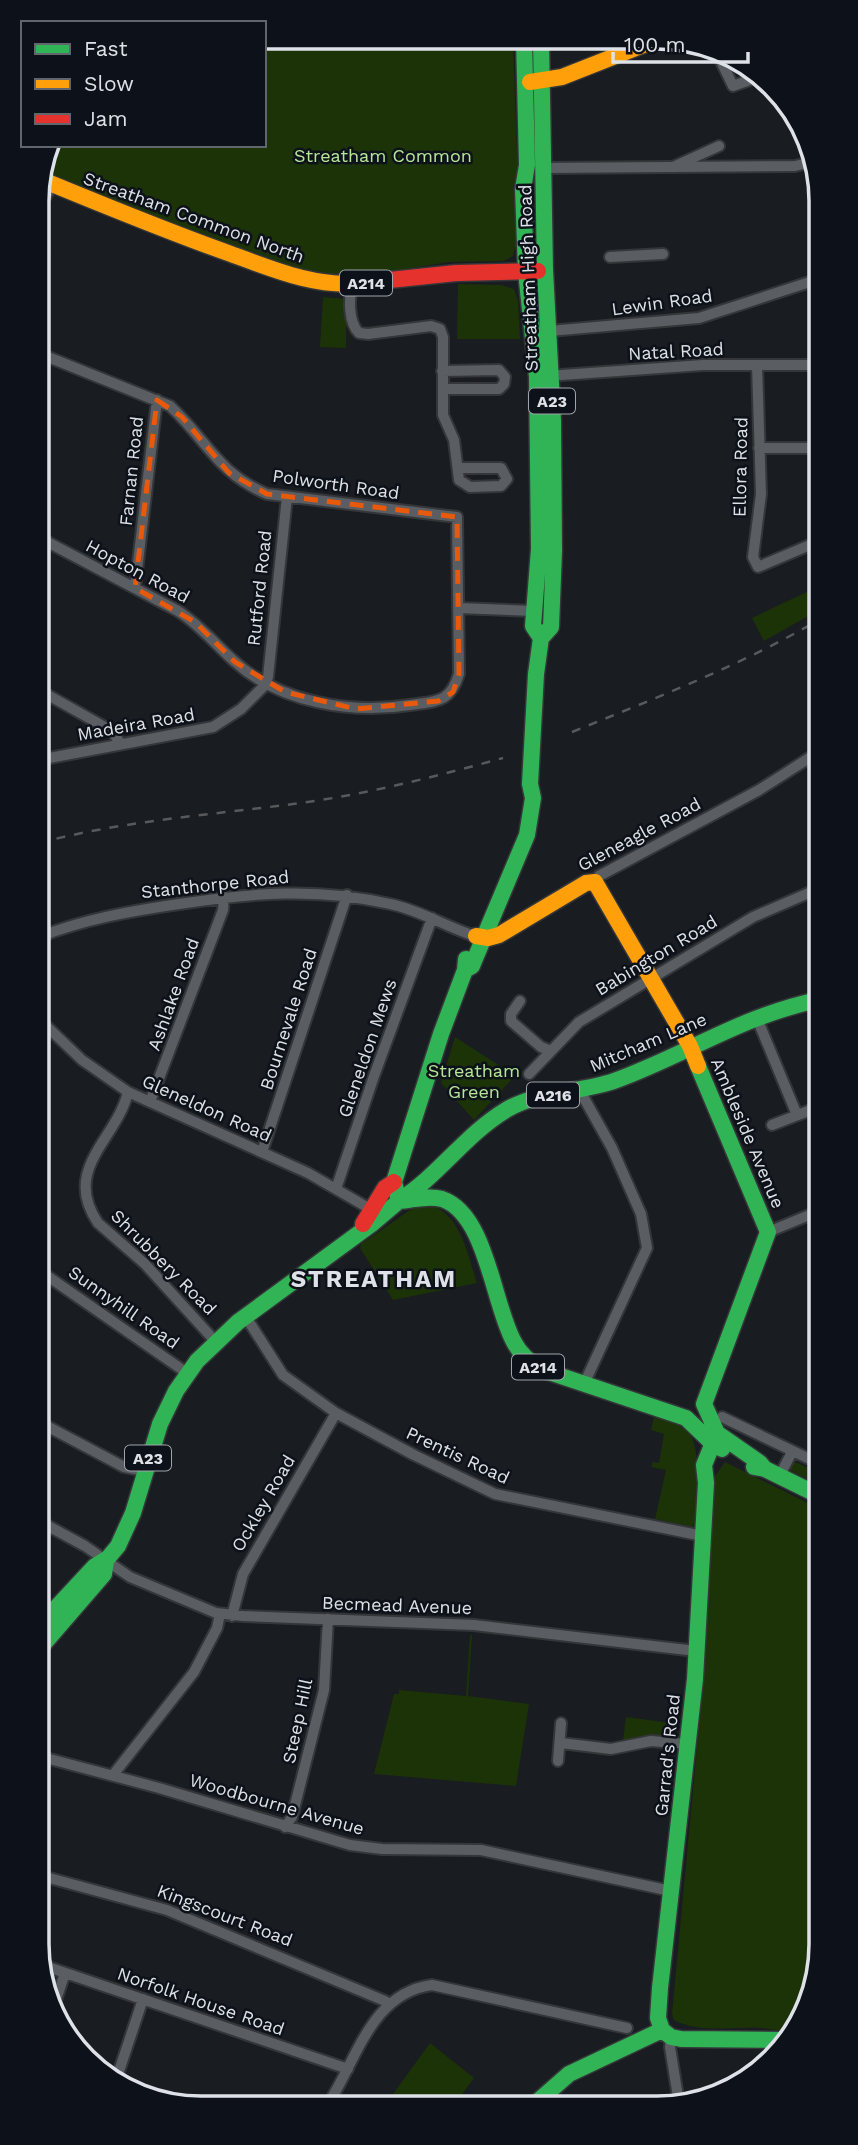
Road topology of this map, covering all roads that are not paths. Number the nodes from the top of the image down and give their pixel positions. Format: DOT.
graph roads {
  1 [pos="524,49"];
  2 [pos="541,49"];
  3 [pos="634,49"];
  4 [pos="723,64"];
  5 [pos="750,80"];
  6 [pos="542,81"];
  7 [pos="524,83"];
  8 [pos="719,146"];
  9 [pos="804,164"];
  10 [pos="672,167"];
  11 [pos="543,168"];
  12 [pos="50,184"];
  13 [pos="663,254"];
  14 [pos="610,257"];
  15 [pos="545,271"];
  16 [pos="526,272"];
  17 [pos="809,282"];
  18 [pos="352,284"];
  19 [pos="549,331"];
  20 [pos="49,357"];
  21 [pos="757,365"];
  22 [pos="809,365"];
  23 [pos="442,371"];
  24 [pos="544,376"];
  25 [pos="444,389"];
  26 [pos="157,400"];
  27 [pos="759,448"];
  28 [pos="809,448"];
  29 [pos="459,468"];
  30 [pos="287,498"];
  31 [pos="49,543"];
  32 [pos="809,545"];
  33 [pos="135,588"];
  34 [pos="458,608"];
  35 [pos="534,611"];
  36 [pos="541,638"];
  37 [pos="265,682"];
  38 [pos="49,696"];
  39 [pos="120,743"];
  40 [pos="809,757"];
  41 [pos="49,758"];
  42 [pos="530,784"];
  43 [pos="595,882"];
  44 [pos="809,893"];
  45 [pos="347,895"];
  46 [pos="224,897"];
  47 [pos="497,908"];
  48 [pos="432,918"];
  49 [pos="514,924"];
  50 [pos="49,933"];
  51 [pos="479,937"];
  52 [pos="649,978"];
  53 [pos="520,1002"];
  54 [pos="809,1002"];
  55 [pos="756,1016"];
  56 [pos="49,1028"];
  57 [pos="691,1046"];
  58 [pos="551,1051"];
  59 [pos="529,1074"];
  60 [pos="580,1091"];
  61 [pos="128,1092"];
  62 [pos="150,1102"];
  63 [pos="809,1111"];
  64 [pos="797,1115"];
  65 [pos="772,1125"];
  66 [pos="262,1152"];
  67 [pos="434,1177"];
  68 [pos="394,1182"];
  69 [pos="336,1189"];
  70 [pos="399,1201"];
  71 [pos="449,1202"];
  72 [pos="372,1210"];
  73 [pos="809,1215"];
  74 [pos="360,1232"];
  75 [pos="768,1232"];
  76 [pos="49,1276"];
  77 [pos="246,1317"];
  78 [pos="215,1341"];
  79 [pos="187,1373"];
  80 [pos="583,1384"];
  81 [pos="711,1411"];
  82 [pos="336,1413"];
  83 [pos="686,1418"];
  84 [pos="49,1427"];
  85 [pos="718,1441"];
  86 [pos="792,1452"];
  87 [pos="809,1457"];
  88 [pos="144,1471"];
  89 [pos="772,1473"];
  90 [pos="809,1491"];
  91 [pos="49,1526"];
  92 [pos="703,1536"];
  93 [pos="106,1561"];
  94 [pos="220,1614"];
  95 [pos="49,1615"];
  96 [pos="232,1616"];
  97 [pos="328,1619"];
  98 [pos="49,1638"];
  99 [pos="696,1651"];
  100 [pos="561,1723"];
  101 [pos="561,1743"];
  102 [pos="687,1744"];
  103 [pos="49,1759"];
  104 [pos="558,1761"];
  105 [pos="113,1775"];
  106 [pos="285,1827"];
  107 [pos="49,1877"];
  108 [pos="671,1891"];
  109 [pos="51,1968"];
  110 [pos="65,1973"];
  111 [pos="58,1994"];
  112 [pos="143,1999"];
  113 [pos="389,2005"];
  114 [pos="627,2028"];
  115 [pos="666,2034"];
  116 [pos="774,2040"];
  117 [pos="348,2069"];
  118 [pos="119,2072"];
  119 [pos="678,2095"];
  120 [pos="333,2096"];
  121 [pos="545,2096"];
  1 -- 7 [label="main road, Streatham High Road / A23"];
  2 -- 6 [label="main road, Streatham High Road / A23"];
  3 -- 6 [label="main road"];
  4 -- 5 [label="street"];
  6 -- 7 [label="main road"];
  6 -- 11 [label="main road, Streatham High Road / A23"];
  7 -- 16 [label="main road, Streatham High Road / A23"];
  8 -- 10 [label="street"];
  9 -- 10 [label="street"];
  10 -- 11 [label="street"];
  11 -- 15 [label="main road, Streatham High Road / A23"];
  12 -- 18 [label="main road, Streatham Common North / A214"];
  13 -- 14 [label="street"];
  15 -- 16 [label="main road, Streatham Common North / A214"];
  15 -- 19 [label="main road, Streatham High Road / A23"];
  16 -- 18 [label="main road, Streatham Common North / A214"];
  16 -- 24 [label="main road, Streatham High Road / A23"];
  17 -- 19 [label="street, Lewin Road"];
  18 -- 23 [label="street"];
  19 -- 24 [label="main road, Streatham High Road / A23"];
  20 -- 26 [label="street, Polworth Road"];
  21 -- 22 [label="street, Natal Road"];
  21 -- 24 [label="street, Natal Road"];
  21 -- 27 [label="street, Ellora Road"];
  23 -- 25 [label="street"];
  23 -- 25 [label="street"];
  24 -- 35 [label="main road, Streatham High Road / A23"];
  24 -- 36 [label="main road, Streatham High Road / A23"];
  25 -- 29 [label="street"];
  26 -- 30 [label="street, Polworth Road"];
  26 -- 33 [label="street, Farnan Road"];
  27 -- 28 [label="street"];
  27 -- 32 [label="street, Ellora Road"];
  30 -- 34 [label="street, Polworth Road"];
  30 -- 37 [label="street, Rutford Road"];
  31 -- 33 [label="street, Hopton Road"];
  33 -- 37 [label="street, Hopton Road"];
  34 -- 35 [label="street"];
  34 -- 37 [label="street, Hopton Road"];
  35 -- 36 [label="main road, Streatham High Road / A23"];
  36 -- 42 [label="main road, Streatham High Road / A23"];
  37 -- 39 [label="street, Madeira Road"];
  38 -- 39 [label="street"];
  39 -- 41 [label="street, Madeira Road"];
  40 -- 43 [label="street, Gleneagle Road"];
  42 -- 47 [label="main road, Streatham High Road / A23"];
  42 -- 51 [label="main road, Streatham High Road / A23"];
  43 -- 49 [label="main road, Gleneagle Road"];
  43 -- 52 [label="main road, Ambleside Avenue"];
  44 -- 52 [label="street, Babington Road"];
  45 -- 46 [label="street, Stanthorpe Road"];
  45 -- 48 [label="street, Stanthorpe Road"];
  45 -- 66 [label="street, Bournevale Road"];
  46 -- 50 [label="street, Stanthorpe Road"];
  46 -- 62 [label="street, Ashlake Road"];
  47 -- 49 [label="main road"];
  47 -- 51 [label="main road, Streatham High Road / A23"];
  48 -- 51 [label="street, Stanthorpe Road"];
  48 -- 69 [label="street, Gleneldon Mews"];
  49 -- 51 [label="main road, Gleneagle Road"];
  51 -- 68 [label="main road, Streatham High Road / A23"];
  52 -- 57 [label="main road, Ambleside Avenue"];
  52 -- 58 [label="street, Babington Road"];
  53 -- 58 [label="street"];
  54 -- 55 [label="main road, Mitcham Lane / A216"];
  55 -- 57 [label="main road, Mitcham Lane / A216"];
  55 -- 64 [label="street"];
  56 -- 61 [label="street, Gleneldon Road"];
  57 -- 60 [label="main road, Mitcham Lane / A216"];
  57 -- 75 [label="main road, Ambleside Avenue"];
  58 -- 59 [label="street, Babington Road"];
  60 -- 67 [label="main road, Mitcham Lane / A216"];
  60 -- 80 [label="street"];
  61 -- 62 [label="street, Gleneldon Road"];
  61 -- 78 [label="street, Shrubbery Road"];
  62 -- 66 [label="street, Gleneldon Road"];
  63 -- 64 [label="street"];
  64 -- 65 [label="street"];
  66 -- 69 [label="street, Gleneldon Road"];
  67 -- 70 [label="main road, Mitcham Lane / A216"];
  67 -- 71 [label="main road"];
  68 -- 70 [label="main road"];
  68 -- 72 [label="main road, Streatham High Road / A23"];
  69 -- 72 [label="street, Gleneldon Road"];
  70 -- 71 [label="main road"];
  70 -- 74 [label="main road, Streatham High Road / A23"];
  71 -- 80 [label="main road, A214"];
  72 -- 74 [label="main road, Streatham High Road / A23"];
  73 -- 75 [label="street"];
  74 -- 77 [label="main road, Streatham High Road / A23"];
  75 -- 81 [label="main road, Ambleside Avenue"];
  76 -- 79 [label="street, Sunnyhill Road"];
  77 -- 78 [label="main road, Streatham High Road / A23"];
  77 -- 82 [label="street, Prentis Road"];
  78 -- 79 [label="main road, Streatham High Road / A23"];
  79 -- 88 [label="main road, Streatham High Road / A23"];
  80 -- 83 [label="main road, A214"];
  81 -- 83 [label="main road"];
  81 -- 85 [label="main road"];
  81 -- 86 [label="street"];
  82 -- 92 [label="street, Prentis Road"];
  82 -- 96 [label="street, Ockley Road"];
  83 -- 85 [label="main road, A214"];
  84 -- 88 [label="street"];
  85 -- 89 [label="main road, A214"];
  85 -- 92 [label="main road, Garrad's Road"];
  86 -- 87 [label="street"];
  86 -- 89 [label="street"];
  88 -- 93 [label="main road, Streatham High Road / A23"];
  89 -- 90 [label="main road, A214"];
  91 -- 93 [label="street, Becmead Avenue"];
  92 -- 99 [label="main road, Garrad's Road"];
  93 -- 94 [label="street, Becmead Avenue"];
  93 -- 95 [label="main road, Streatham High Road / A23"];
  93 -- 98 [label="main road, A23"];
  94 -- 96 [label="street, Becmead Avenue"];
  94 -- 105 [label="street"];
  96 -- 97 [label="street, Becmead Avenue"];
  97 -- 99 [label="street, Becmead Avenue"];
  97 -- 106 [label="street, Steep Hill"];
  99 -- 102 [label="main road, Garrad's Road"];
  100 -- 101 [label="street"];
  101 -- 102 [label="street"];
  101 -- 104 [label="street"];
  102 -- 108 [label="main road, Garrad's Road"];
  103 -- 105 [label="street, Woodbourne Avenue"];
  105 -- 106 [label="street, Woodbourne Avenue"];
  106 -- 108 [label="street, Woodbourne Avenue"];
  107 -- 113 [label="street, Kingscourt Road"];
  108 -- 115 [label="main road, Garrad's Road"];
  109 -- 110 [label="street, Norfolk House Road"];
  110 -- 111 [label="street"];
  110 -- 112 [label="street, Norfolk House Road"];
  112 -- 117 [label="street, Norfolk House Road"];
  112 -- 118 [label="street"];
  113 -- 114 [label="street"];
  113 -- 117 [label="street"];
  115 -- 116 [label="main road"];
  115 -- 119 [label="street"];
  115 -- 121 [label="main road"];
  117 -- 120 [label="street"];
}
